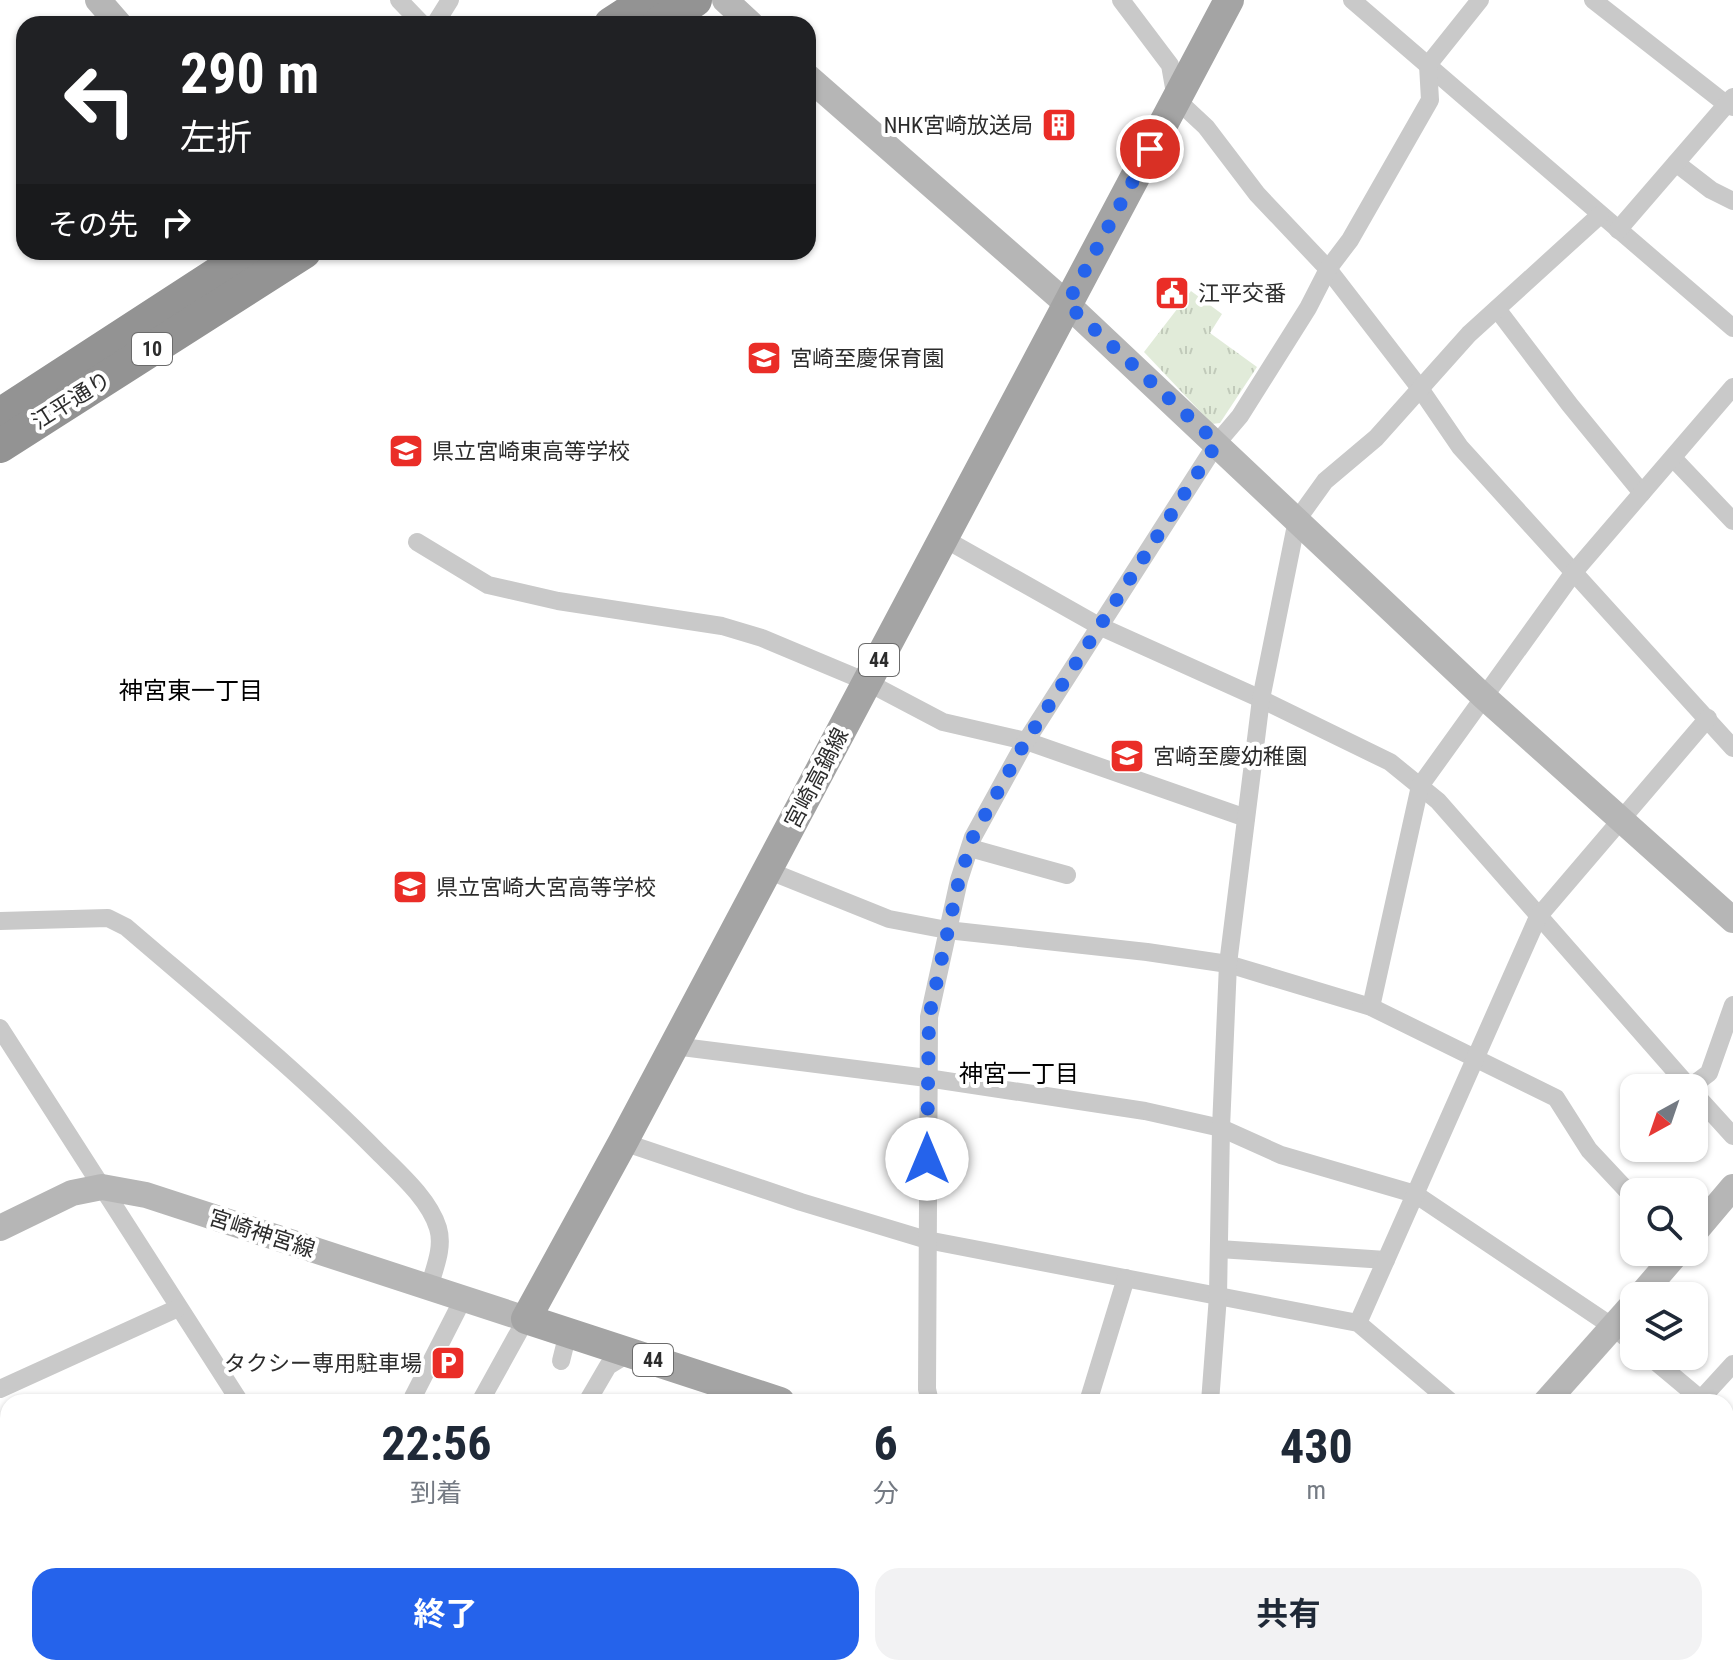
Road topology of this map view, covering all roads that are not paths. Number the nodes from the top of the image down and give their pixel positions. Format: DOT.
graph roads {
  1 [pos="98,0"];
  2 [pos="399,0"];
  3 [pos="648,0"];
  4 [pos="695,0"];
  5 [pos="725,0"];
  6 [pos="1121,0"];
  7 [pos="1229,0"];
  8 [pos="1352,0"];
  9 [pos="1480,0"];
  10 [pos="1593,0"];
  11 [pos="112,16"];
  12 [pos="414,16"];
  13 [pos="623,16"];
  14 [pos="670,16"];
  15 [pos="742,16"];
  16 [pos="1428,65"];
  17 [pos="816,84"];
  18 [pos="1176,99"];
  19 [pos="1731,103"];
  20 [pos="1676,163"];
  21 [pos="1733,201"];
  22 [pos="1600,215"];
  23 [pos="1618,230"];
  24 [pos="239,260"];
  25 [pos="291,260"];
  26 [pos="1328,269"];
  27 [pos="1067,304"];
  28 [pos="1497,309"];
  29 [pos="1733,328"];
  30 [pos="1419,387"];
  31 [pos="1733,387"];
  32 [pos="0,415"];
  33 [pos="1217,443"];
  34 [pos="0,446"];
  35 [pos="1673,458"];
  36 [pos="1642,493"];
  37 [pos="1297,520"];
  38 [pos="1733,521"];
  39 [pos="943,538"];
  40 [pos="417,542"];
  41 [pos="1574,572"];
  42 [pos="1099,626"];
  43 [pos="867,682"];
  44 [pos="1483,696"];
  45 [pos="1261,699"];
  46 [pos="1708,718"];
  47 [pos="1026,741"];
  48 [pos="1733,748"];
  49 [pos="1420,786"];
  50 [pos="1246,818"];
  51 [pos="1622,819"];
  52 [pos="970,848"];
  53 [pos="767,870"];
  54 [pos="1067,875"];
  55 [pos="1538,917"];
  56 [pos="1733,920"];
  57 [pos="0,921"];
  58 [pos="947,930"];
  59 [pos="1228,964"];
  60 [pos="1733,1005"];
  61 [pos="1371,1007"];
  62 [pos="0,1028"];
  63 [pos="674,1046"];
  64 [pos="8,1058"];
  65 [pos="1477,1058"];
  66 [pos="1677,1074"];
  67 [pos="1708,1074"];
  68 [pos="927,1078"];
  69 [pos="1708,1108"];
  70 [pos="1221,1128"];
  71 [pos="1733,1136"];
  72 [pos="623,1142"];
  73 [pos="1620,1183"];
  74 [pos="102,1187"];
  75 [pos="1733,1187"];
  76 [pos="1415,1194"];
  77 [pos="1708,1216"];
  78 [pos="0,1228"];
  79 [pos="927,1240"];
  80 [pos="1219,1249"];
  81 [pos="1386,1260"];
  82 [pos="1666,1266"];
  83 [pos="1126,1278"];
  84 [pos="1652,1282"];
  85 [pos="429,1288"];
  86 [pos="1218,1296"];
  87 [pos="463,1299"];
  88 [pos="178,1308"];
  89 [pos="526,1319"];
  90 [pos="1620,1319"];
  91 [pos="1358,1323"];
  92 [pos="1613,1327"];
  93 [pos="1620,1333"];
  94 [pos="629,1353"];
  95 [pos="1733,1364"];
  96 [pos="1666,1370"];
  97 [pos="0,1389"];
  98 [pos="235,1394"];
  99 [pos="415,1394"];
  100 [pos="484,1394"];
  101 [pos="592,1394"];
  102 [pos="755,1394"];
  103 [pos="928,1394"];
  104 [pos="1090,1394"];
  105 [pos="1211,1394"];
  106 [pos="1442,1394"];
  107 [pos="1553,1394"];
  108 [pos="1695,1394"];
  109 [pos="1709,1394"];
  1 -- 11 [label="street"];
  2 -- 12 [label="street"];
  3 -- 13 [label="highway"];
  4 -- 14 [label="highway"];
  5 -- 15 [label="street"];
  6 -- 18 [label="street"];
  7 -- 18 [label="main road, 宮崎高鍋線 / 44"];
  8 -- 16 [label="street"];
  9 -- 16 [label="street"];
  10 -- 19 [label="street"];
  16 -- 22 [label="street"];
  16 -- 26 [label="street"];
  17 -- 27 [label="street"];
  18 -- 26 [label="street"];
  18 -- 27 [label="main road, 宮崎高鍋線 / 44"];
  19 -- 20 [label="street"];
  20 -- 21 [label="street"];
  20 -- 23 [label="street"];
  22 -- 23 [label="street"];
  22 -- 28 [label="street"];
  23 -- 29 [label="street"];
  24 -- 32 [label="highway, 江平通り / 10"];
  25 -- 34 [label="highway, 江平通り / 10"];
  26 -- 30 [label="street"];
  26 -- 33 [label="street"];
  27 -- 33 [label="street"];
  27 -- 39 [label="main road, 宮崎高鍋線 / 44"];
  28 -- 30 [label="street"];
  28 -- 36 [label="street"];
  30 -- 37 [label="street"];
  30 -- 41 [label="street"];
  31 -- 35 [label="street"];
  33 -- 37 [label="street"];
  33 -- 42 [label="street"];
  35 -- 36 [label="street"];
  35 -- 38 [label="street"];
  36 -- 41 [label="street"];
  37 -- 44 [label="street"];
  37 -- 45 [label="street"];
  39 -- 42 [label="street"];
  39 -- 43 [label="main road, 宮崎高鍋線 / 44"];
  40 -- 43 [label="street"];
  41 -- 44 [label="street"];
  41 -- 46 [label="street"];
  42 -- 45 [label="street"];
  42 -- 47 [label="street"];
  43 -- 47 [label="street"];
  43 -- 53 [label="main road, 宮崎高鍋線 / 44"];
  44 -- 49 [label="street"];
  44 -- 51 [label="street"];
  45 -- 49 [label="street"];
  45 -- 50 [label="street"];
  46 -- 48 [label="street"];
  46 -- 51 [label="street"];
  47 -- 50 [label="street"];
  47 -- 52 [label="street"];
  49 -- 55 [label="street"];
  49 -- 61 [label="street"];
  50 -- 59 [label="street"];
  51 -- 55 [label="street"];
  51 -- 56 [label="street"];
  52 -- 54 [label="street"];
  52 -- 58 [label="street"];
  53 -- 58 [label="street"];
  53 -- 63 [label="main road, 宮崎高鍋線 / 44"];
  55 -- 65 [label="street"];
  55 -- 66 [label="street"];
  57 -- 85 [label="street"];
  58 -- 59 [label="street"];
  58 -- 68 [label="street"];
  59 -- 61 [label="street"];
  59 -- 70 [label="street"];
  60 -- 67 [label="street"];
  61 -- 65 [label="street"];
  62 -- 64 [label="street"];
  63 -- 68 [label="street"];
  63 -- 72 [label="main road, 宮崎高鍋線 / 44"];
  64 -- 74 [label="street"];
  65 -- 73 [label="street"];
  65 -- 76 [label="street"];
  68 -- 70 [label="street"];
  68 -- 79 [label="street"];
  69 -- 71 [label="street"];
  70 -- 76 [label="street"];
  70 -- 80 [label="street"];
  72 -- 79 [label="street"];
  72 -- 89 [label="main road, 宮崎高鍋線 / 44"];
  74 -- 78 [label="street, 宮崎神宮線"];
  74 -- 85 [label="street, 宮崎神宮線"];
  74 -- 88 [label="street"];
  75 -- 77 [label="street"];
  76 -- 81 [label="street"];
  76 -- 92 [label="street"];
  79 -- 83 [label="street"];
  79 -- 103 [label="street"];
  80 -- 81 [label="street"];
  80 -- 86 [label="street"];
  81 -- 91 [label="street"];
  82 -- 84 [label="street"];
  83 -- 86 [label="street"];
  83 -- 104 [label="street"];
  85 -- 87 [label="street, 宮崎神宮線"];
  86 -- 91 [label="street"];
  86 -- 105 [label="street"];
  87 -- 89 [label="street, 宮崎神宮線"];
  87 -- 99 [label="street"];
  88 -- 97 [label="street"];
  88 -- 98 [label="street"];
  89 -- 94 [label="main road, 44"];
  89 -- 100 [label="street"];
  90 -- 92 [label="street"];
  91 -- 106 [label="street"];
  92 -- 93 [label="street"];
  92 -- 107 [label="street"];
  94 -- 101 [label="street"];
  94 -- 102 [label="main road, 44"];
  95 -- 109 [label="street"];
  96 -- 108 [label="street"];
}
